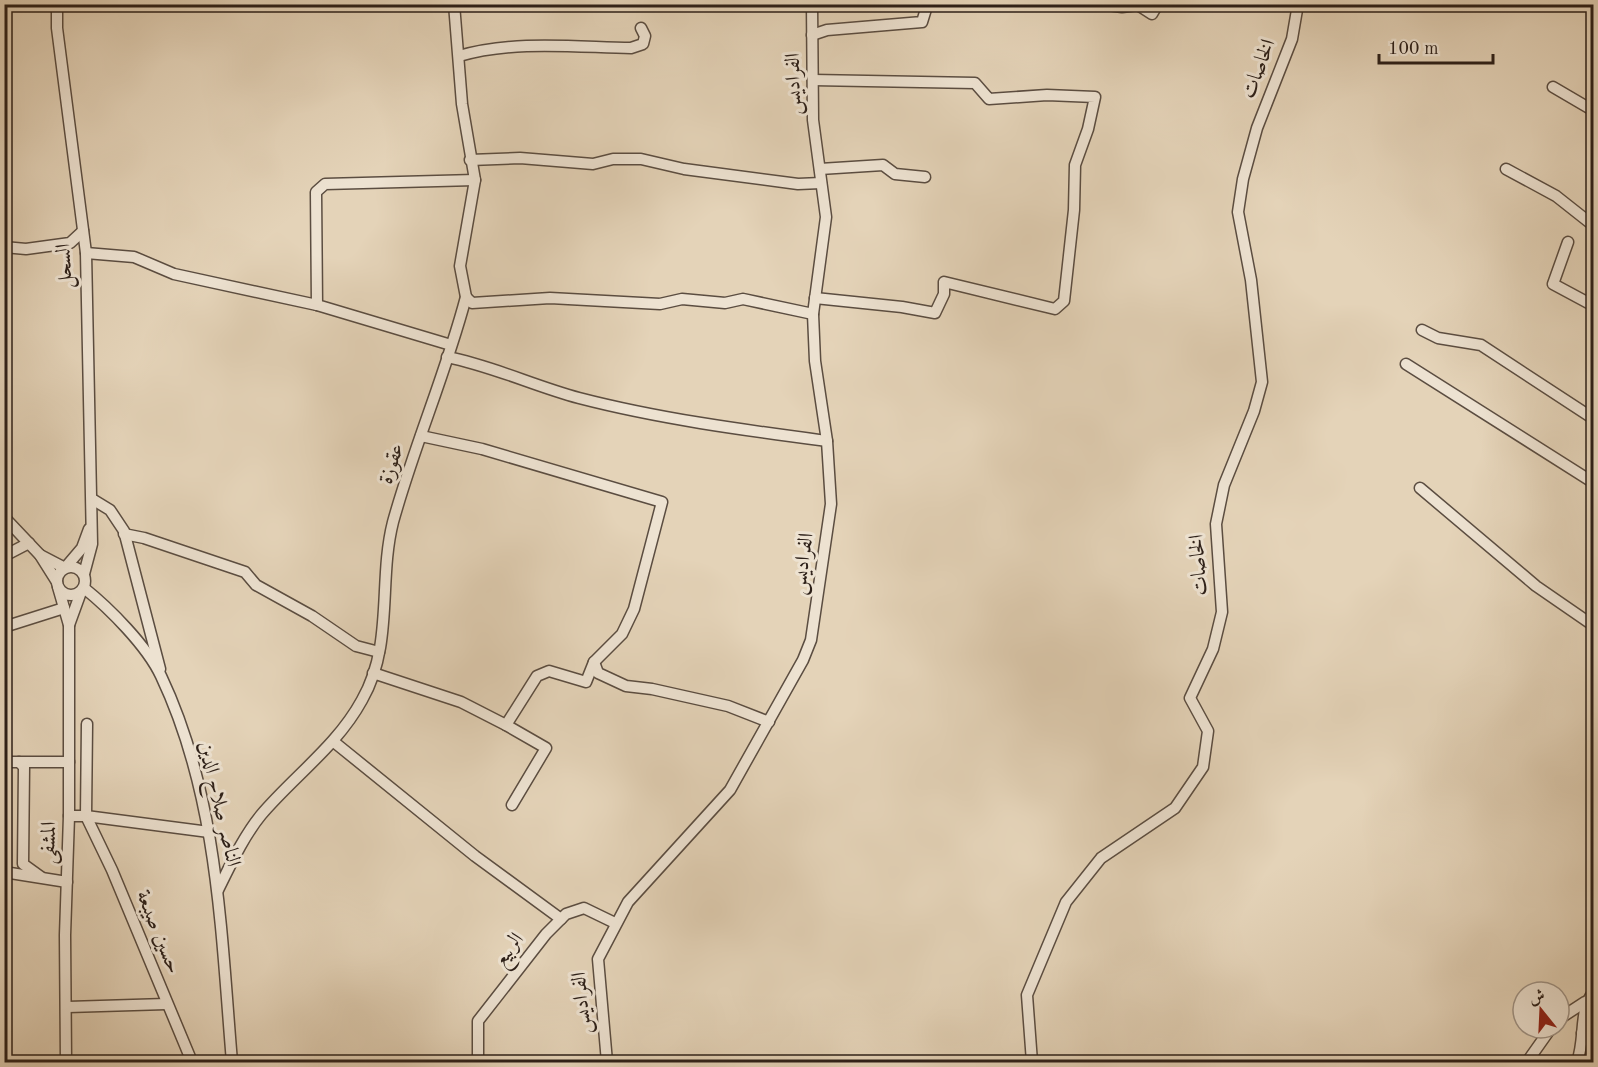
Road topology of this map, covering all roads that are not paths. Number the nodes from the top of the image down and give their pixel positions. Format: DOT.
graph roads {
  1 [pos="57,4"];
  2 [pos="454,4"];
  3 [pos="812,4"];
  4 [pos="932,4"];
  5 [pos="978,4"];
  6 [pos="1012,4"];
  7 [pos="1101,4"];
  8 [pos="1158,4"];
  9 [pos="1298,4"];
  10 [pos="641,28"];
  11 [pos="812,35"];
  12 [pos="459,56"];
  13 [pos="813,80"];
  14 [pos="1553,87"];
  15 [pos="1593,111"];
  16 [pos="470,160"];
  17 [pos="820,169"];
  18 [pos="1506,169"];
  19 [pos="925,177"];
  20 [pos="475,180"];
  21 [pos="822,183"];
  22 [pos="1593,226"];
  23 [pos="83,231"];
  24 [pos="1568,242"];
  25 [pos="4,247"];
  26 [pos="86,253"];
  27 [pos="466,297"];
  28 [pos="815,298"];
  29 [pos="317,305"];
  30 [pos="1593,306"];
  31 [pos="813,314"];
  32 [pos="1422,330"];
  33 [pos="451,345"];
  34 [pos="447,357"];
  35 [pos="1406,364"];
  36 [pos="1593,419"];
  37 [pos="421,436"];
  38 [pos="827,441"];
  39 [pos="1593,483"];
  40 [pos="1420,488"];
  41 [pos="92,499"];
  42 [pos="4,517"];
  43 [pos="90,527"];
  44 [pos="124,534"];
  45 [pos="29,543"];
  46 [pos="40,555"];
  47 [pos="4,556"];
  48 [pos="65,568"];
  49 [pos="84,574"];
  50 [pos="57,585"];
  51 [pos="82,590"];
  52 [pos="64,608"];
  53 [pos="69,625"];
  54 [pos="1593,626"];
  55 [pos="4,627"];
  56 [pos="379,652"];
  57 [pos="594,662"];
  58 [pos="373,673"];
  59 [pos="161,675"];
  60 [pos="769,722"];
  61 [pos="87,724"];
  62 [pos="506,725"];
  63 [pos="334,742"];
  64 [pos="4,762"];
  65 [pos="18,762"];
  66 [pos="69,762"];
  67 [pos="512,805"];
  68 [pos="69,816"];
  69 [pos="86,816"];
  70 [pos="209,832"];
  71 [pos="4,872"];
  72 [pos="41,877"];
  73 [pos="67,882"];
  74 [pos="218,890"];
  75 [pos="561,919"];
  76 [pos="615,923"];
  77 [pos="1593,990"];
  78 [pos="1585,1002"];
  79 [pos="166,1004"];
  80 [pos="68,1007"];
  81 [pos="1571,1011"];
  82 [pos="1582,1033"];
  83 [pos="1543,1040"];
  84 [pos="1593,1047"];
  85 [pos="66,1062"];
  86 [pos="192,1062"];
  87 [pos="232,1062"];
  88 [pos="478,1062"];
  89 [pos="607,1062"];
  90 [pos="1032,1062"];
  91 [pos="1527,1062"];
  92 [pos="1578,1062"];
  1 -- 23 [label="street, السحل"];
  2 -- 12 [label="street, عقوزة"];
  3 -- 11 [label="street, الفراديس"];
  4 -- 11 [label="street"];
  5 -- 6 [label="street"];
  7 -- 8 [label="street"];
  9 -- 90 [label="street, الخاصات"];
  10 -- 12 [label="street"];
  11 -- 13 [label="street, الفراديس"];
  12 -- 16 [label="street, عقوزة"];
  13 -- 17 [label="street, الفراديس"];
  13 -- 28 [label="street"];
  14 -- 15 [label="street"];
  16 -- 20 [label="street, عقوزة"];
  16 -- 21 [label="street"];
  17 -- 19 [label="street"];
  17 -- 21 [label="street, الفراديس"];
  18 -- 22 [label="street"];
  20 -- 27 [label="street, عقوزة"];
  20 -- 29 [label="street"];
  21 -- 28 [label="street, الفراديس"];
  23 -- 25 [label="street"];
  23 -- 26 [label="street, السحل"];
  24 -- 30 [label="street"];
  26 -- 29 [label="street"];
  26 -- 41 [label="street, السحل"];
  27 -- 31 [label="street"];
  27 -- 33 [label="street, عقوزة"];
  28 -- 31 [label="street, الفراديس"];
  29 -- 33 [label="street"];
  31 -- 38 [label="street, الفراديس"];
  32 -- 36 [label="street"];
  33 -- 34 [label="street, عقوزة"];
  34 -- 37 [label="street, عقوزة"];
  34 -- 38 [label="street"];
  35 -- 39 [label="street"];
  37 -- 56 [label="street, عقوزة"];
  37 -- 57 [label="street"];
  38 -- 60 [label="street, الفراديس"];
  40 -- 54 [label="street"];
  41 -- 43 [label="street, السحل"];
  41 -- 44 [label="street"];
  42 -- 45 [label="street"];
  43 -- 48 [label="street"];
  43 -- 49 [label="street, السحل"];
  44 -- 56 [label="street"];
  44 -- 59 [label="street"];
  45 -- 46 [label="street"];
  45 -- 47 [label="street"];
  46 -- 48 [label="street"];
  46 -- 50 [label="street"];
  48 -- 49 [label="street"];
  48 -- 50 [label="street"];
  49 -- 51 [label="street"];
  50 -- 51 [label="street"];
  50 -- 52 [label="street"];
  51 -- 53 [label="street"];
  51 -- 59 [label="street, الناصر صلاح الدين"];
  52 -- 53 [label="street"];
  52 -- 55 [label="street"];
  53 -- 66 [label="street, المشفى"];
  56 -- 58 [label="street, عقوزة"];
  57 -- 60 [label="street"];
  57 -- 62 [label="street"];
  58 -- 62 [label="street"];
  58 -- 63 [label="street, عقوزة"];
  59 -- 70 [label="street, الناصر صلاح الدين"];
  60 -- 76 [label="street, الفراديس"];
  61 -- 69 [label="street"];
  62 -- 67 [label="street"];
  63 -- 74 [label="street, عقوزة"];
  63 -- 75 [label="street"];
  64 -- 65 [label="street"];
  65 -- 66 [label="street"];
  65 -- 72 [label="street"];
  66 -- 68 [label="street, المشفى"];
  68 -- 69 [label="street"];
  68 -- 73 [label="street, المشفى"];
  69 -- 70 [label="street"];
  69 -- 79 [label="street, حسين صيبعة"];
  70 -- 74 [label="street, الناصر صلاح الدين"];
  71 -- 72 [label="street"];
  72 -- 73 [label="street"];
  73 -- 80 [label="street, المشفى"];
  74 -- 87 [label="street, الناصر صلاح الدين"];
  75 -- 76 [label="street, الربيع"];
  75 -- 88 [label="street, الربيع"];
  76 -- 89 [label="street, الفراديس"];
  77 -- 78 [label="street"];
  78 -- 81 [label="street"];
  78 -- 82 [label="street"];
  79 -- 80 [label="street"];
  79 -- 86 [label="street, حسين صيبعة"];
  80 -- 85 [label="street, المشفى"];
  82 -- 84 [label="street"];
  82 -- 92 [label="street"];
  83 -- 91 [label="street"];
}
